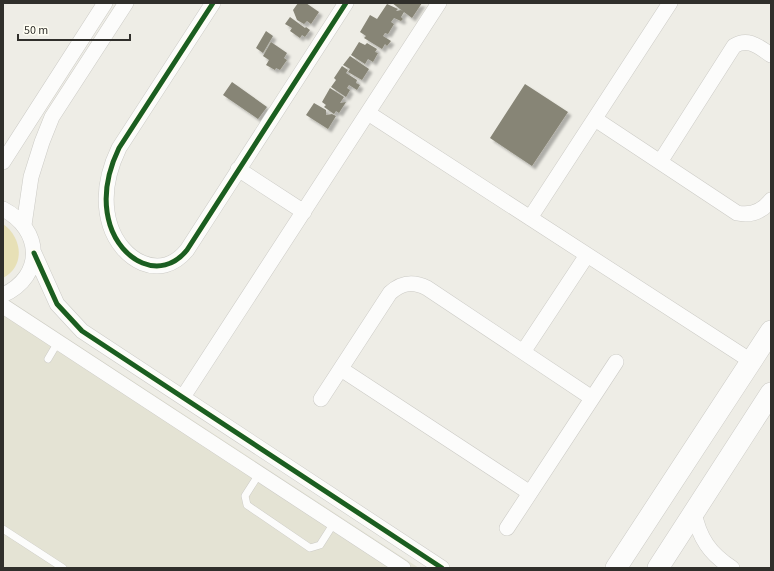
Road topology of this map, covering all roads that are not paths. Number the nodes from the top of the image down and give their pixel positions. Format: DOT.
graph roads {
  1 [pos="105,3"];
  2 [pos="126,3"];
  3 [pos="213,3"];
  4 [pos="346,3"];
  5 [pos="440,3"];
  6 [pos="670,3"];
  7 [pos="771,55"];
  8 [pos="368,113"];
  9 [pos="595,119"];
  10 [pos="3,162"];
  11 [pos="660,162"];
  12 [pos="238,169"];
  13 [pos="771,200"];
  14 [pos="3,209"];
  15 [pos="304,212"];
  16 [pos="530,218"];
  17 [pos="24,225"];
  18 [pos="34,253"];
  19 [pos="587,255"];
  20 [pos="3,295"];
  21 [pos="3,306"];
  22 [pos="771,331"];
  23 [pos="58,342"];
  24 [pos="523,352"];
  25 [pos="48,359"];
  26 [pos="751,361"];
  27 [pos="616,362"];
  28 [pos="139,368"];
  29 [pos="341,369"];
  30 [pos="127,387"];
  31 [pos="771,393"];
  32 [pos="183,397"];
  33 [pos="592,398"];
  34 [pos="321,399"];
  35 [pos="724,403"];
  36 [pos="754,420"];
  37 [pos="259,474"];
  38 [pos="530,493"];
  39 [pos="694,512"];
  40 [pos="334,523"];
  41 [pos="507,528"];
  42 [pos="3,529"];
  43 [pos="420,553"];
  44 [pos="393,565"];
  45 [pos="63,568"];
  46 [pos="410,568"];
  47 [pos="442,568"];
  48 [pos="616,568"];
  49 [pos="658,568"];
  50 [pos="732,568"];
  1 -- 10 [label="street"];
  2 -- 17 [label="street"];
  3 -- 12 [label="street"];
  4 -- 12 [label="street"];
  5 -- 8 [label="street"];
  6 -- 9 [label="street"];
  7 -- 11 [label="street"];
  8 -- 15 [label="street"];
  8 -- 16 [label="street"];
  9 -- 11 [label="street"];
  9 -- 16 [label="street"];
  11 -- 13 [label="street"];
  12 -- 15 [label="street"];
  14 -- 17 [label="street"];
  15 -- 32 [label="street"];
  16 -- 19 [label="street"];
  17 -- 18 [label="street"];
  18 -- 20 [label="street"];
  18 -- 28 [label="street"];
  19 -- 24 [label="street"];
  19 -- 26 [label="street"];
  21 -- 23 [label="street"];
  22 -- 26 [label="street"];
  23 -- 25 [label="lane"];
  23 -- 30 [label="street"];
  24 -- 29 [label="street"];
  24 -- 33 [label="street"];
  26 -- 35 [label="street"];
  27 -- 33 [label="street"];
  28 -- 30 [label="street"];
  28 -- 32 [label="street"];
  29 -- 34 [label="street"];
  29 -- 38 [label="street"];
  30 -- 37 [label="street"];
  31 -- 36 [label="street"];
  32 -- 43 [label="street"];
  33 -- 38 [label="street"];
  35 -- 36 [label="street"];
  35 -- 48 [label="street"];
  36 -- 39 [label="street"];
  37 -- 40 [label="street"];
  37 -- 40 [label="lane"];
  38 -- 41 [label="street"];
  39 -- 49 [label="street"];
  39 -- 50 [label="street"];
  40 -- 44 [label="street"];
  42 -- 45 [label="lane"];
  43 -- 46 [label="street"];
  43 -- 47 [label="street"];
}
